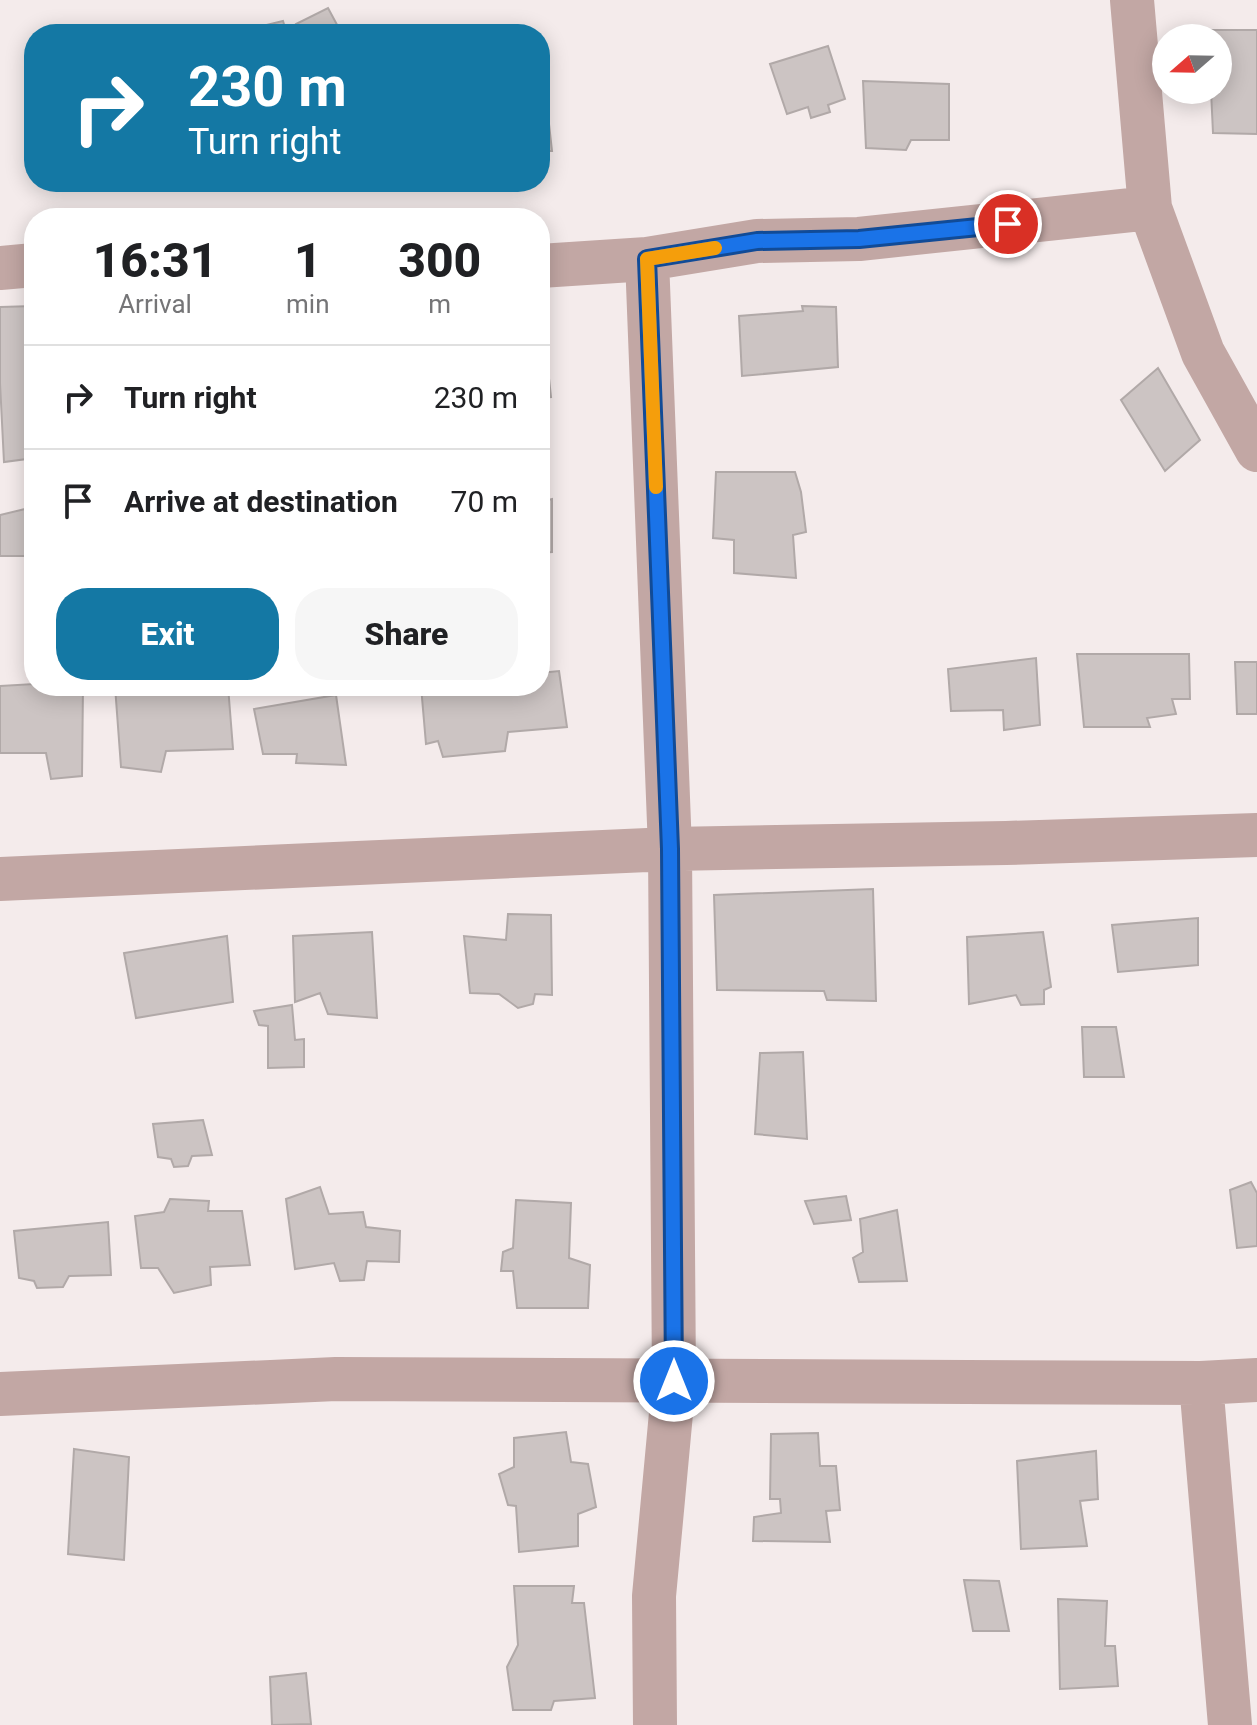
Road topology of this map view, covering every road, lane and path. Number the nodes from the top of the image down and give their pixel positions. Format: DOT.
graph roads {
  1 [pos="1132,0"];
  2 [pos="1150,208"];
  3 [pos="647,259"];
  4 [pos="550,265"];
  5 [pos="24,266"];
  6 [pos="0,268"];
  7 [pos="1257,450"];
  8 [pos="1257,835"];
  9 [pos="670,849"];
  10 [pos="0,879"];
  11 [pos="1257,1380"];
  12 [pos="674,1381"];
  13 [pos="1201,1383"];
  14 [pos="0,1394"];
  15 [pos="1257,1723"];
  16 [pos="655,1725"];
  17 [pos="1230,1725"];
  18 [pos="1250,1725"];
  1 -- 2 [label="street"];
  2 -- 3 [label="street"];
  2 -- 7 [label="street"];
  3 -- 4 [label="street"];
  3 -- 9 [label="street"];
  5 -- 6 [label="street"];
  8 -- 9 [label="street"];
  9 -- 10 [label="street"];
  9 -- 12 [label="street"];
  11 -- 13 [label="street"];
  12 -- 13 [label="street"];
  12 -- 14 [label="street"];
  12 -- 16 [label="street"];
  13 -- 17 [label="street"];
  15 -- 18 [label="street"];
}
